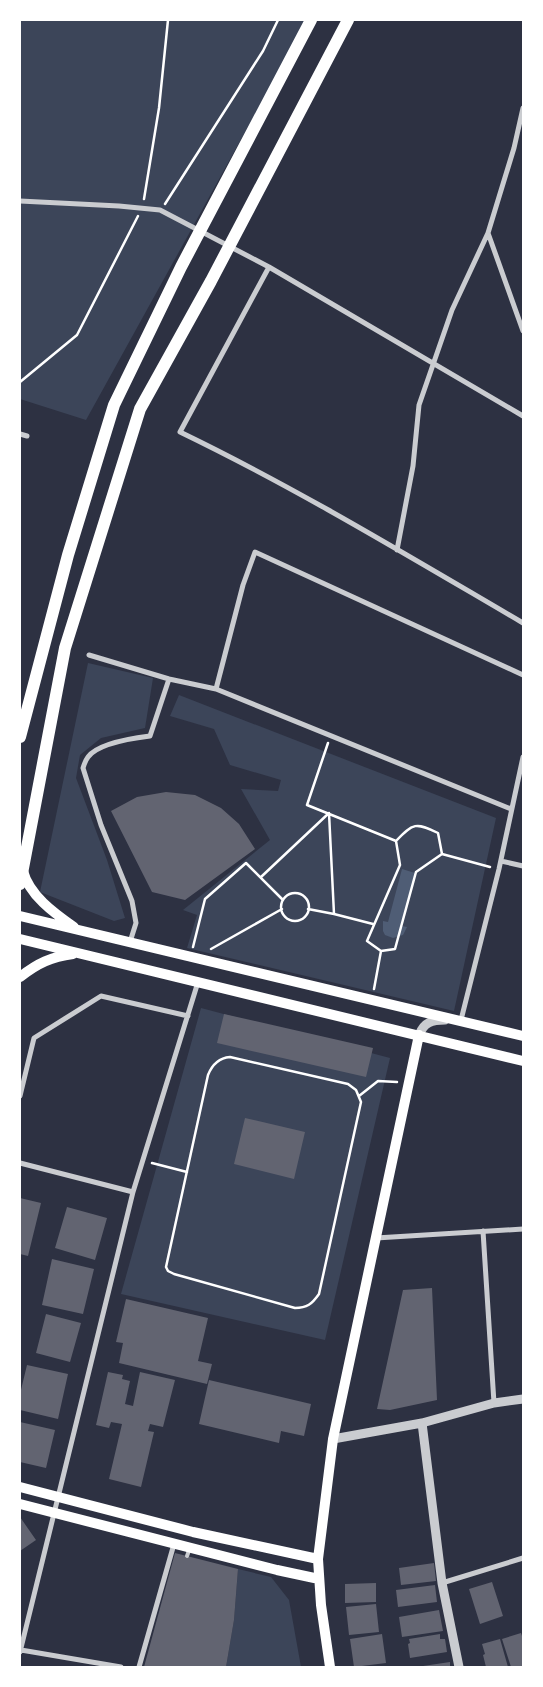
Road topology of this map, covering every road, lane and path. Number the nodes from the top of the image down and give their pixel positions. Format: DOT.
graph roads {
  1 [pos="168,20"];
  2 [pos="278,20"];
  3 [pos="311,20"];
  4 [pos="348,20"];
  5 [pos="523,108"];
  6 [pos="20,201"];
  7 [pos="142,208"];
  8 [pos="160,210"];
  9 [pos="488,233"];
  10 [pos="268,267"];
  11 [pos="523,331"];
  12 [pos="433,364"];
  13 [pos="20,382"];
  14 [pos="523,416"];
  15 [pos="20,434"];
  16 [pos="27,436"];
  17 [pos="397,550"];
  18 [pos="523,623"];
  19 [pos="89,655"];
  20 [pos="523,676"];
  21 [pos="168,679"];
  22 [pos="216,689"];
  23 [pos="330,735"];
  24 [pos="20,737"];
  25 [pos="523,757"];
  26 [pos="511,809"];
  27 [pos="329,813"];
  28 [pos="396,841"];
  29 [pos="442,854"];
  30 [pos="501,861"];
  31 [pos="523,866"];
  32 [pos="22,869"];
  33 [pos="499,869"];
  34 [pos="260,878"];
  35 [pos="20,884"];
  36 [pos="283,900"];
  37 [pos="282,909"];
  38 [pos="308,909"];
  39 [pos="334,914"];
  40 [pos="20,916"];
  41 [pos="373,924"];
  42 [pos="81,931"];
  43 [pos="20,939"];
  44 [pos="130,942"];
  45 [pos="210,950"];
  46 [pos="381,951"];
  47 [pos="80,953"];
  48 [pos="191,956"];
  49 [pos="20,977"];
  50 [pos="198,982"];
  51 [pos="371,1000"];
  52 [pos="188,1016"];
  53 [pos="461,1020"];
  54 [pos="419,1035"];
  55 [pos="523,1036"];
  56 [pos="436,1040"];
  57 [pos="414,1056"];
  58 [pos="523,1061"];
  59 [pos="408,1083"];
  60 [pos="20,1096"];
  61 [pos="359,1096"];
  62 [pos="143,1160"];
  63 [pos="20,1163"];
  64 [pos="187,1172"];
  65 [pos="133,1192"];
  66 [pos="523,1229"];
  67 [pos="483,1232"];
  68 [pos="374,1238"];
  69 [pos="523,1399"];
  70 [pos="494,1403"];
  71 [pos="422,1422"];
  72 [pos="333,1439"];
  73 [pos="20,1487"];
  74 [pos="58,1498"];
  75 [pos="20,1504"];
  76 [pos="54,1513"];
  77 [pos="174,1544"];
  78 [pos="523,1558"];
  79 [pos="318,1559"];
  80 [pos="319,1579"];
  81 [pos="442,1583"];
  82 [pos="20,1651"];
  83 [pos="121,1667"];
  84 [pos="138,1667"];
  85 [pos="330,1667"];
  86 [pos="458,1667"];
  1 -- 7 [label="path"];
  2 -- 8 [label="path"];
  3 -- 24 [label="main road"];
  4 -- 32 [label="main road"];
  5 -- 9 [label="street"];
  6 -- 7 [label="street"];
  7 -- 8 [label="street"];
  7 -- 13 [label="path"];
  8 -- 10 [label="street"];
  9 -- 11 [label="street"];
  9 -- 12 [label="street"];
  10 -- 12 [label="street"];
  10 -- 17 [label="street"];
  12 -- 14 [label="street"];
  12 -- 17 [label="street"];
  15 -- 16 [label="street"];
  17 -- 18 [label="street"];
  19 -- 21 [label="street"];
  20 -- 22 [label="street"];
  21 -- 22 [label="street"];
  21 -- 44 [label="street"];
  22 -- 23 [label="street"];
  23 -- 26 [label="street"];
  23 -- 27 [label="path"];
  25 -- 26 [label="street"];
  26 -- 30 [label="street"];
  27 -- 28 [label="path"];
  27 -- 34 [label="path"];
  27 -- 39 [label="path"];
  28 -- 29 [label="path"];
  28 -- 41 [label="path"];
  29 -- 33 [label="path"];
  29 -- 46 [label="path"];
  30 -- 31 [label="street"];
  30 -- 33 [label="street"];
  32 -- 35 [label="main road"];
  32 -- 42 [label="main road"];
  33 -- 53 [label="street"];
  34 -- 36 [label="path"];
  34 -- 48 [label="path"];
  36 -- 37 [label="path"];
  36 -- 38 [label="path"];
  37 -- 38 [label="path"];
  37 -- 45 [label="path"];
  38 -- 39 [label="path"];
  39 -- 41 [label="path"];
  40 -- 42 [label="main road"];
  41 -- 46 [label="path"];
  42 -- 44 [label="main road"];
  43 -- 47 [label="main road"];
  44 -- 48 [label="main road"];
  46 -- 51 [label="path"];
  47 -- 49 [label="main road"];
  47 -- 50 [label="main road"];
  48 -- 51 [label="main road"];
  50 -- 52 [label="street"];
  50 -- 54 [label="main road"];
  51 -- 53 [label="main road"];
  52 -- 60 [label="street"];
  52 -- 62 [label="street"];
  53 -- 54 [label="street"];
  53 -- 55 [label="main road"];
  54 -- 56 [label="main road"];
  54 -- 57 [label="main road"];
  56 -- 57 [label="main road"];
  56 -- 58 [label="main road"];
  57 -- 59 [label="main road"];
  59 -- 61 [label="path"];
  59 -- 68 [label="main road"];
  61 -- 64 [label="path"];
  61 -- 64 [label="path"];
  62 -- 64 [label="path"];
  62 -- 65 [label="street"];
  63 -- 65 [label="street"];
  65 -- 74 [label="street"];
  66 -- 67 [label="street"];
  67 -- 68 [label="street"];
  67 -- 70 [label="street"];
  68 -- 72 [label="main road"];
  69 -- 70 [label="street"];
  70 -- 71 [label="street"];
  71 -- 72 [label="street"];
  71 -- 81 [label="street"];
  72 -- 79 [label="main road"];
  73 -- 74 [label="main road"];
  74 -- 76 [label="street"];
  74 -- 79 [label="main road"];
  75 -- 76 [label="main road"];
  76 -- 77 [label="main road"];
  76 -- 82 [label="street"];
  77 -- 80 [label="main road"];
  77 -- 84 [label="street"];
  78 -- 81 [label="street"];
  79 -- 80 [label="main road"];
  80 -- 85 [label="main road"];
  81 -- 86 [label="street"];
  82 -- 83 [label="street"];
}
